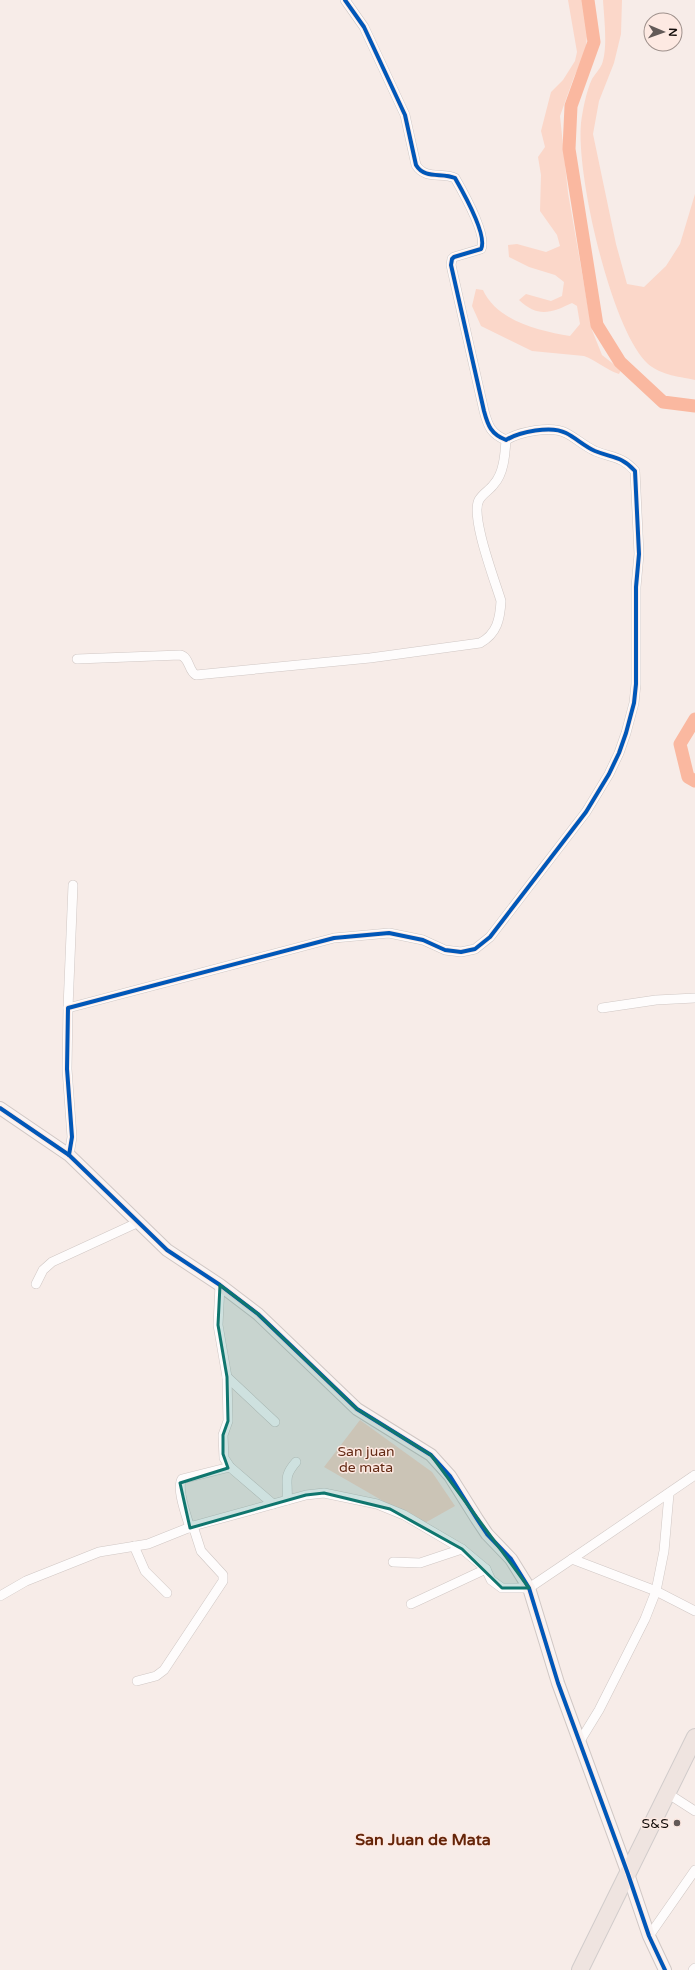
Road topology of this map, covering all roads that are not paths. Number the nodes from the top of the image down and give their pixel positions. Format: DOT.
graph roads {
  1 [pos="345,0"];
  2 [pos="506,440"];
  3 [pos="77,659"];
  4 [pos="73,885"];
  5 [pos="695,998"];
  6 [pos="68,1008"];
  7 [pos="602,1008"];
  8 [pos="0,1108"];
  9 [pos="69,1155"];
  10 [pos="139,1222"];
  11 [pos="36,1284"];
  12 [pos="220,1285"];
  13 [pos="227,1377"];
  14 [pos="275,1422"];
  15 [pos="296,1462"];
  16 [pos="230,1467"];
  17 [pos="695,1475"];
  18 [pos="669,1494"];
  19 [pos="287,1500"];
  20 [pos="273,1504"];
  21 [pos="191,1527"];
  22 [pos="134,1546"];
  23 [pos="462,1549"];
  24 [pos="572,1559"];
  25 [pos="393,1562"];
  26 [pos="486,1569"];
  27 [pos="529,1588"];
  28 [pos="656,1591"];
  29 [pos="167,1593"];
  30 [pos="0,1596"];
  31 [pos="411,1604"];
  32 [pos="695,1612"];
  33 [pos="137,1681"];
  34 [pos="694,1741"];
  35 [pos="580,1742"];
  36 [pos="667,1793"];
  37 [pos="695,1811"];
  38 [pos="695,1870"];
  39 [pos="628,1874"];
  40 [pos="649,1936"];
  41 [pos="580,1970"];
  42 [pos="665,1970"];
  1 -- 2 [label="street"];
  2 -- 3 [label="street"];
  2 -- 6 [label="street"];
  4 -- 6 [label="street"];
  5 -- 7 [label="street"];
  6 -- 9 [label="street"];
  8 -- 9 [label="street"];
  9 -- 10 [label="street"];
  10 -- 11 [label="street"];
  10 -- 12 [label="street"];
  12 -- 13 [label="street"];
  12 -- 27 [label="street"];
  13 -- 14 [label="street"];
  13 -- 16 [label="street"];
  15 -- 19 [label="street"];
  16 -- 20 [label="street"];
  16 -- 21 [label="street"];
  17 -- 18 [label="street"];
  18 -- 24 [label="street"];
  18 -- 28 [label="street"];
  19 -- 20 [label="street"];
  19 -- 23 [label="street"];
  20 -- 21 [label="street"];
  21 -- 22 [label="street"];
  21 -- 33 [label="street"];
  22 -- 29 [label="street"];
  22 -- 30 [label="street"];
  23 -- 25 [label="street"];
  23 -- 26 [label="street"];
  24 -- 27 [label="street"];
  24 -- 28 [label="street"];
  26 -- 27 [label="street"];
  26 -- 31 [label="street"];
  27 -- 35 [label="street"];
  28 -- 32 [label="street"];
  28 -- 35 [label="street"];
  34 -- 36 [label="highway"];
  35 -- 39 [label="street"];
  36 -- 37 [label="street"];
  36 -- 39 [label="highway"];
  38 -- 40 [label="street"];
  39 -- 40 [label="street"];
  39 -- 41 [label="highway"];
  40 -- 42 [label="street"];
}
